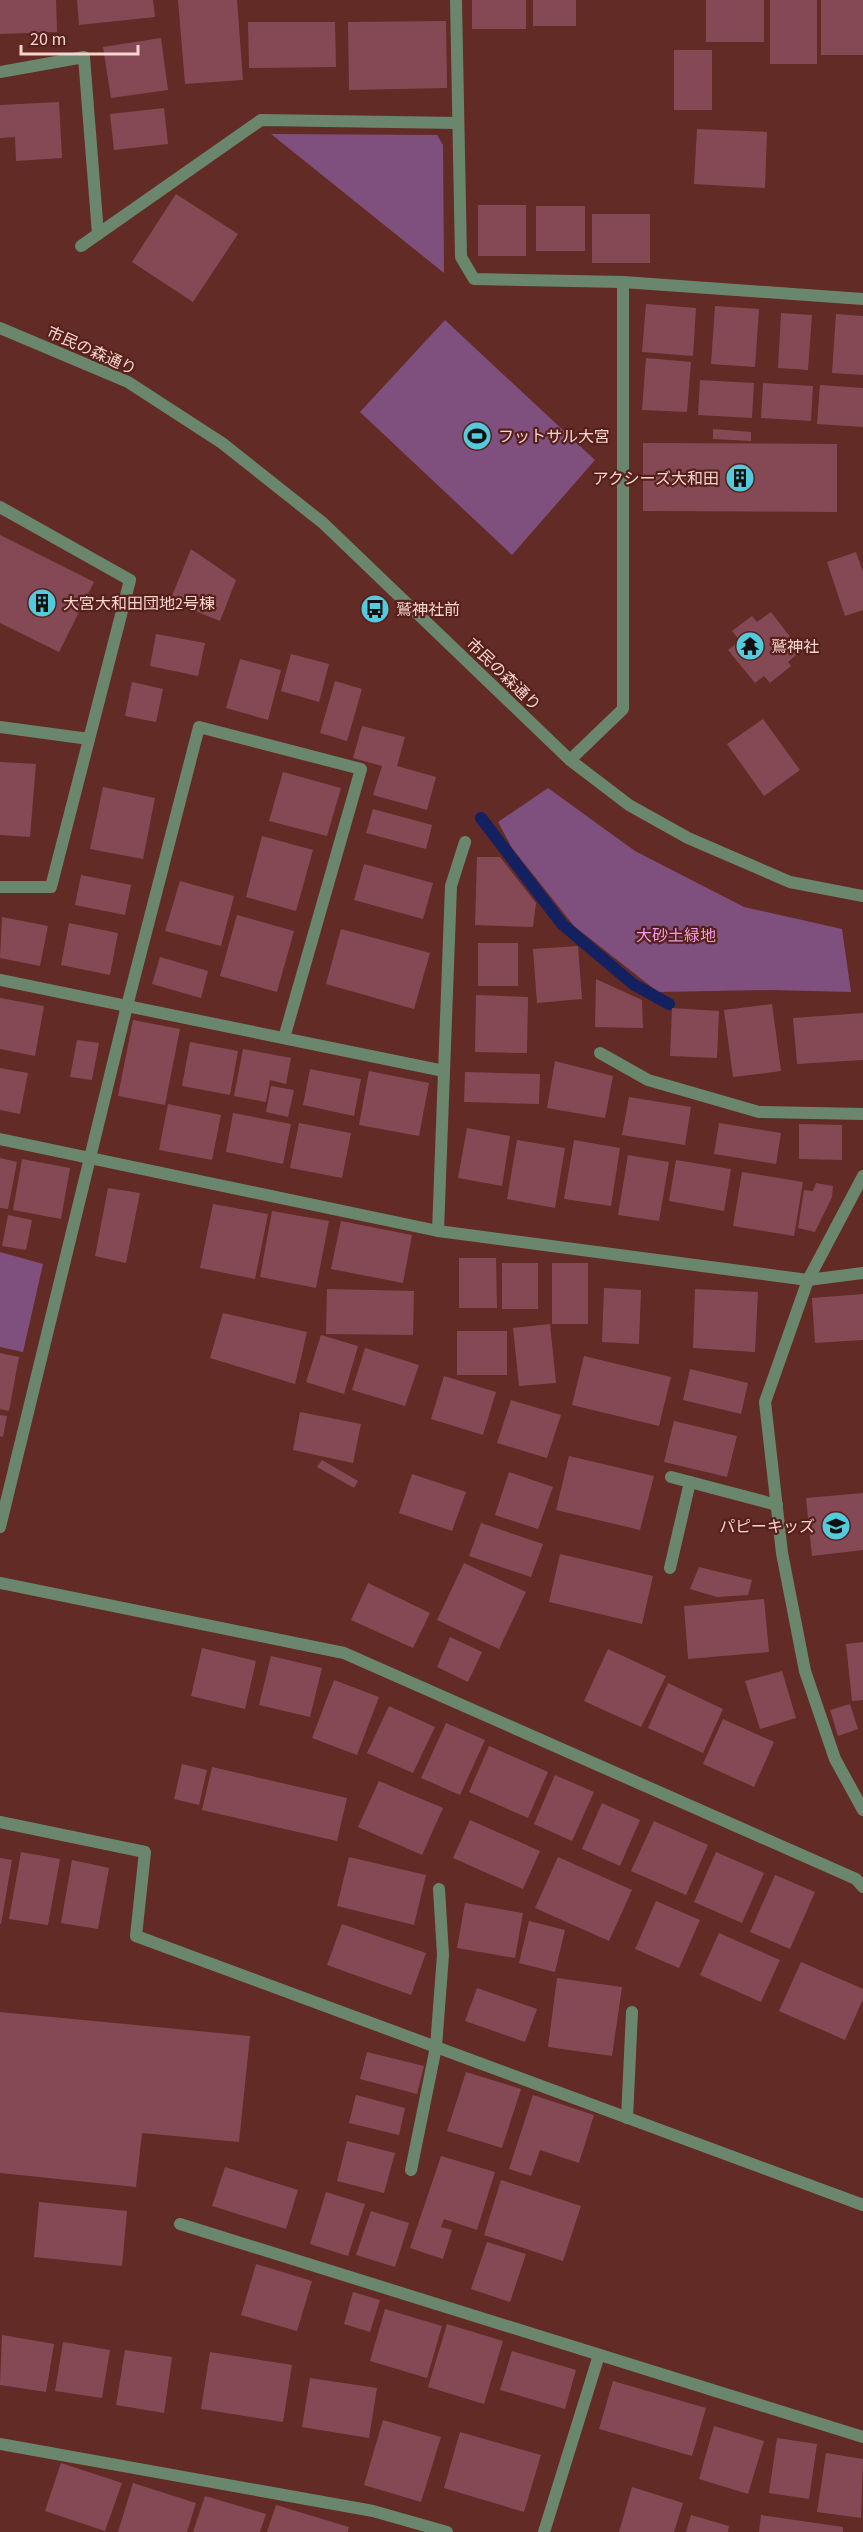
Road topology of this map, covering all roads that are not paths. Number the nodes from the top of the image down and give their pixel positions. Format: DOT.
graph roads {
  1 [pos="456,0"];
  2 [pos="0,72"];
  3 [pos="458,123"];
  4 [pos="98,234"];
  5 [pos="81,246"];
  6 [pos="623,282"];
  7 [pos="863,299"];
  8 [pos="0,328"];
  9 [pos="0,507"];
  10 [pos="0,728"];
  11 [pos="89,739"];
  12 [pos="570,760"];
  13 [pos="465,842"];
  14 [pos="0,887"];
  15 [pos="863,896"];
  16 [pos="0,980"];
  17 [pos="127,1006"];
  18 [pos="284,1038"];
  19 [pos="600,1053"];
  20 [pos="444,1071"];
  21 [pos="863,1114"];
  22 [pos="0,1138"];
  23 [pos="90,1158"];
  24 [pos="863,1176"];
  25 [pos="438,1231"];
  26 [pos="863,1273"];
  27 [pos="808,1280"];
  28 [pos="671,1477"];
  29 [pos="690,1482"];
  30 [pos="777,1505"];
  31 [pos="0,1527"];
  32 [pos="670,1568"];
  33 [pos="0,1583"];
  34 [pos="863,1810"];
  35 [pos="0,1822"];
  36 [pos="861,1879"];
  37 [pos="439,1889"];
  38 [pos="632,2012"];
  39 [pos="436,2047"];
  40 [pos="627,2118"];
  41 [pos="411,2170"];
  42 [pos="863,2205"];
  43 [pos="180,2224"];
  44 [pos="599,2355"];
  45 [pos="863,2437"];
  46 [pos="0,2444"];
  47 [pos="447,2532"];
  48 [pos="544,2532"];
  1 -- 3 [label="street"];
  2 -- 4 [label="street"];
  3 -- 4 [label="street"];
  3 -- 6 [label="street"];
  4 -- 5 [label="street"];
  6 -- 7 [label="street"];
  6 -- 12 [label="street"];
  8 -- 12 [label="street, 市民の森通り"];
  9 -- 11 [label="street"];
  10 -- 11 [label="street"];
  11 -- 14 [label="street"];
  12 -- 15 [label="street, 市民の森通り"];
  13 -- 20 [label="street"];
  16 -- 17 [label="street"];
  17 -- 18 [label="street"];
  17 -- 18 [label="street"];
  17 -- 23 [label="street"];
  18 -- 20 [label="street"];
  19 -- 21 [label="street"];
  20 -- 25 [label="street"];
  22 -- 23 [label="street"];
  23 -- 25 [label="street"];
  23 -- 31 [label="street"];
  24 -- 27 [label="street"];
  25 -- 27 [label="street"];
  26 -- 27 [label="street"];
  27 -- 30 [label="street"];
  28 -- 29 [label="street"];
  29 -- 30 [label="street"];
  29 -- 32 [label="street"];
  30 -- 34 [label="street"];
  33 -- 36 [label="street"];
  35 -- 39 [label="street"];
  37 -- 39 [label="street"];
  38 -- 40 [label="street"];
  39 -- 40 [label="street"];
  39 -- 41 [label="street"];
  40 -- 42 [label="street"];
  43 -- 44 [label="street"];
  44 -- 45 [label="street"];
  44 -- 48 [label="street"];
  46 -- 47 [label="street"];
}
